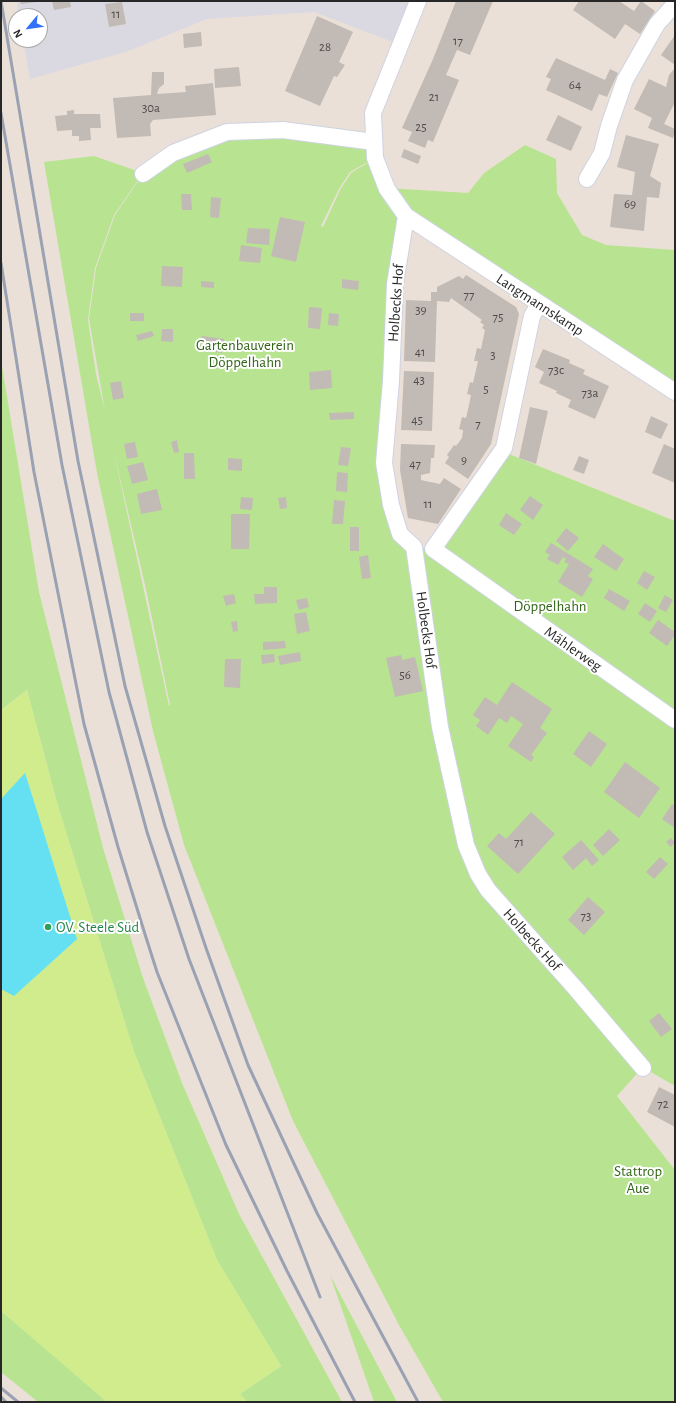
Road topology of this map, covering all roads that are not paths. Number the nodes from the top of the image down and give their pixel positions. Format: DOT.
graph roads {
  1 [pos="418,1"];
  2 [pos="675,4"];
  3 [pos="374,142"];
  4 [pos="143,174"];
  5 [pos="587,179"];
  6 [pos="406,216"];
  7 [pos="539,304"];
  8 [pos="675,392"];
  9 [pos="414,547"];
  10 [pos="433,549"];
  11 [pos="675,720"];
  12 [pos="643,1068"];
  1 -- 3 [label="street"];
  2 -- 5 [label="street"];
  3 -- 4 [label="street"];
  3 -- 6 [label="street"];
  6 -- 7 [label="street, Langmannskamp"];
  6 -- 9 [label="street, Holbecks Hof"];
  7 -- 8 [label="street, Langmannskamp"];
  7 -- 10 [label="street"];
  9 -- 10 [label="street"];
  9 -- 12 [label="street, Holbecks Hof"];
  10 -- 11 [label="street, Mählerweg"];
}
